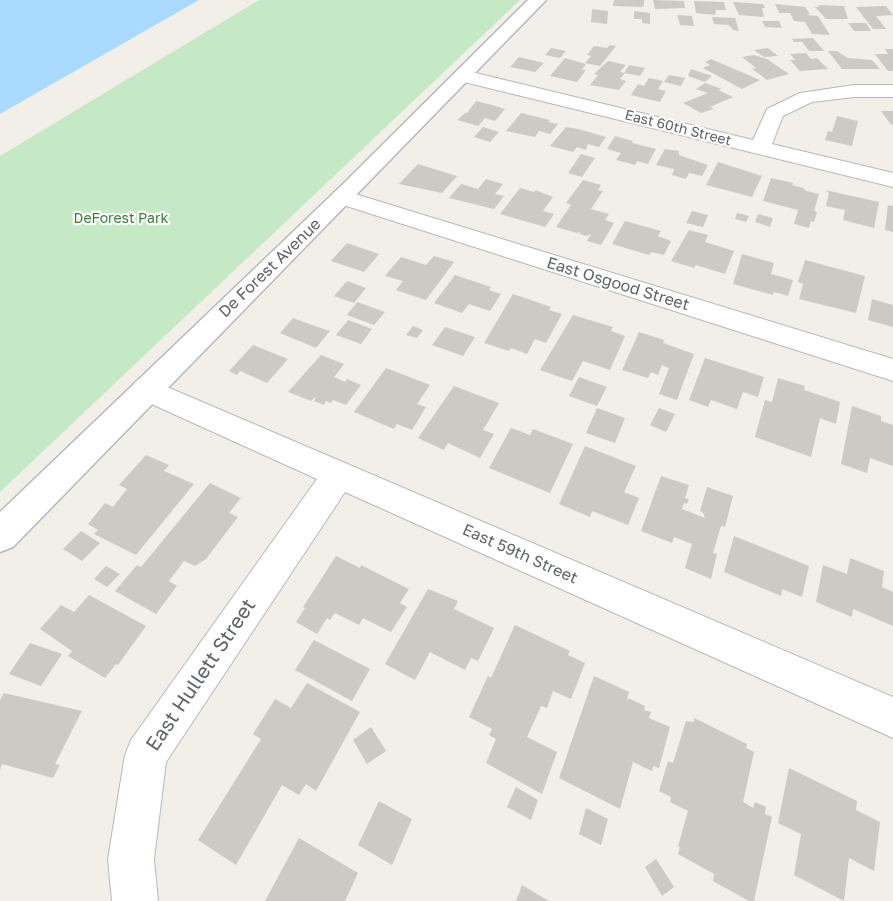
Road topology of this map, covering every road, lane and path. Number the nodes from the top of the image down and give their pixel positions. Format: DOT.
graph roads {
  1 [pos="538,0"];
  2 [pos="464,76"];
  3 [pos="893,91"];
  4 [pos="760,148"];
  5 [pos="893,180"];
  6 [pos="342,197"];
  7 [pos="893,370"];
  8 [pos="146,389"];
  9 [pos="339,474"];
  10 [pos="0,536"];
  11 [pos="893,718"];
  12 [pos="135,901"];
  1 -- 2 [label="street, De Forest Avenue"];
  2 -- 4 [label="street, East 60th Street"];
  2 -- 6 [label="street, De Forest Avenue"];
  3 -- 4 [label="street"];
  4 -- 5 [label="street, East 60th Street"];
  6 -- 7 [label="street, East Osgood Street"];
  6 -- 8 [label="street, De Forest Avenue"];
  8 -- 9 [label="street, East 59th Street"];
  8 -- 10 [label="street, De Forest Avenue"];
  9 -- 11 [label="street, East 59th Street"];
  9 -- 12 [label="street, East Hullett Street"];
}
